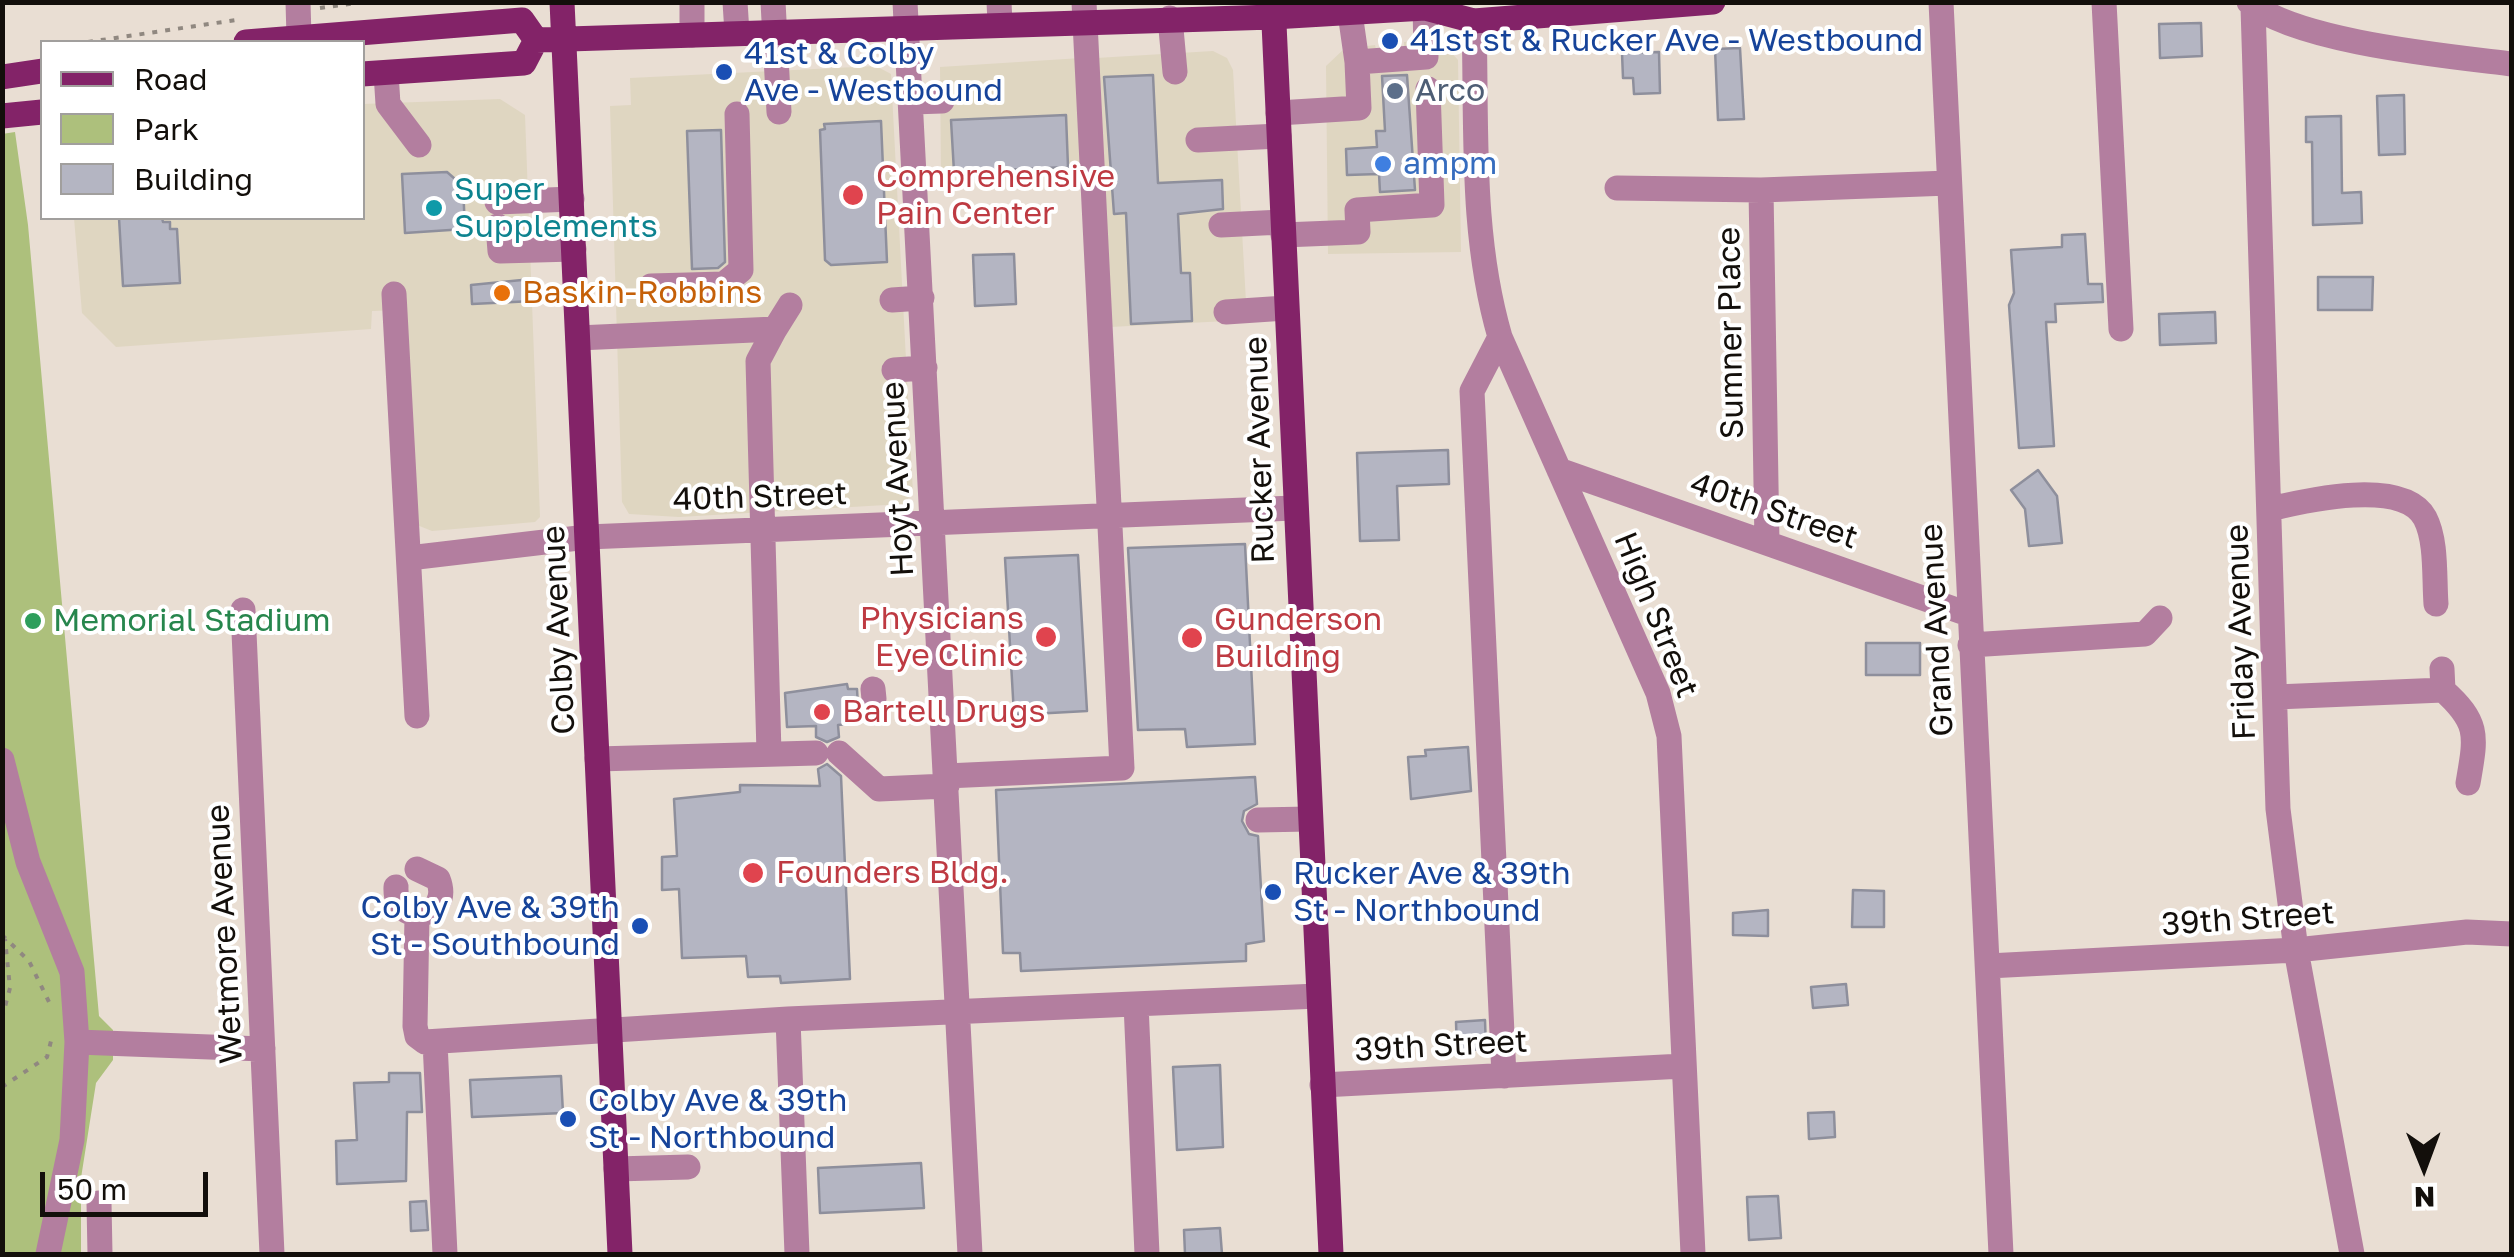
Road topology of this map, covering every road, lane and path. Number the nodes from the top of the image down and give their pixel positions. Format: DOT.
graph roads {
  1 [pos="364,2"];
  2 [pos="562,2"];
  3 [pos="692,2"];
  4 [pos="735,2"];
  5 [pos="773,2"];
  6 [pos="1713,2"];
  7 [pos="1941,2"];
  8 [pos="2104,2"];
  9 [pos="1428,4"];
  10 [pos="2251,4"];
  11 [pos="1619,5"];
  12 [pos="1273,10"];
  13 [pos="1096,11"];
  14 [pos="1350,12"];
  15 [pos="1000,13"];
  16 [pos="906,15"];
  17 [pos="298,16"];
  18 [pos="1170,18"];
  19 [pos="1474,21"];
  20 [pos="247,30"];
  21 [pos="773,32"];
  22 [pos="736,33"];
  23 [pos="692,35"];
  24 [pos="114,40"];
  25 [pos="536,40"];
  26 [pos="563,40"];
  27 [pos="1426,56"];
  28 [pos="1356,62"];
  29 [pos="2512,64"];
  30 [pos="40,71"];
  31 [pos="1175,72"];
  32 [pos="374,73"];
  33 [pos="2,77"];
  34 [pos="1476,87"];
  35 [pos="1428,89"];
  36 [pos="942,101"];
  37 [pos="912,102"];
  38 [pos="40,112"];
  39 [pos="779,112"];
  40 [pos="737,114"];
  41 [pos="2,116"];
  42 [pos="1278,124"];
  43 [pos="1198,140"];
  44 [pos="418,145"];
  45 [pos="1949,184"];
  46 [pos="1617,188"];
  47 [pos="1761,190"];
  48 [pos="572,199"];
  49 [pos="1221,225"];
  50 [pos="1283,228"];
  51 [pos="574,250"];
  52 [pos="651,286"];
  53 [pos="394,294"];
  54 [pos="922,298"];
  55 [pos="892,300"];
  56 [pos="790,305"];
  57 [pos="1286,308"];
  58 [pos="1226,312"];
  59 [pos="775,329"];
  60 [pos="2121,329"];
  61 [pos="1500,337"];
  62 [pos="578,338"];
  63 [pos="925,368"];
  64 [pos="894,370"];
  65 [pos="1559,470"];
  66 [pos="1294,508"];
  67 [pos="2270,509"];
  68 [pos="1109,515"];
  69 [pos="932,522"];
  70 [pos="765,530"];
  71 [pos="587,537"];
  72 [pos="1767,543"];
  73 [pos="408,558"];
  74 [pos="2436,604"];
  75 [pos="242,610"];
  76 [pos="1968,614"];
  77 [pos="2160,618"];
  78 [pos="1970,645"];
  79 [pos="2276,697"];
  80 [pos="417,716"];
  81 [pos="769,753"];
  82 [pos="597,759"];
  83 [pos="2,760"];
  84 [pos="946,781"];
  85 [pos="2468,783"];
  86 [pos="1309,818"];
  87 [pos="1258,820"];
  88 [pos="417,869"];
  89 [pos="396,887"];
  90 [pos="416,916"];
  91 [pos="2512,934"];
  92 [pos="4,937"];
  93 [pos="2296,950"];
  94 [pos="1988,966"];
  95 [pos="1318,996"];
  96 [pos="1136,1004"];
  97 [pos="959,1013"];
  98 [pos="52,1016"];
  99 [pos="2,1018"];
  100 [pos="788,1019"];
  101 [pos="52,1028"];
  102 [pos="610,1034"];
  103 [pos="77,1042"];
  104 [pos="435,1042"];
  105 [pos="263,1048"];
  106 [pos="1682,1066"];
  107 [pos="1504,1076"];
  108 [pos="1322,1086"];
  109 [pos="2,1088"];
  110 [pos="688,1167"];
  111 [pos="616,1169"];
  112 [pos="99,1203"];
  113 [pos="48,1254"];
  114 [pos="100,1254"];
  115 [pos="272,1254"];
  116 [pos="445,1254"];
  117 [pos="620,1254"];
  118 [pos="797,1254"];
  119 [pos="970,1254"];
  120 [pos="1147,1254"];
  121 [pos="1331,1254"];
  122 [pos="1693,1254"];
  123 [pos="2001,1254"];
  124 [pos="2352,1254"];
  1 -- 17 [label="path"];
  2 -- 26 [label="main road, Colby Avenue"];
  3 -- 23 [label="street"];
  4 -- 22 [label="street"];
  5 -- 21 [label="street"];
  6 -- 11 [label="main road"];
  7 -- 45 [label="street, Grand Avenue"];
  8 -- 60 [label="street"];
  9 -- 14 [label="main road"];
  9 -- 19 [label="main road"];
  9 -- 27 [label="street"];
  10 -- 29 [label="street"];
  10 -- 67 [label="street, Friday Avenue"];
  11 -- 19 [label="main road"];
  12 -- 14 [label="main road"];
  12 -- 18 [label="main road"];
  12 -- 42 [label="main road, Rucker Avenue"];
  13 -- 15 [label="main road"];
  13 -- 18 [label="main road"];
  13 -- 68 [label="street"];
  14 -- 28 [label="street"];
  15 -- 16 [label="main road"];
  16 -- 21 [label="main road"];
  16 -- 37 [label="street, Hoyt Avenue"];
  17 -- 20 [label="main road"];
  17 -- 25 [label="main road"];
  18 -- 31 [label="street"];
  19 -- 34 [label="street, High Street"];
  20 -- 24 [label="path"];
  21 -- 22 [label="main road"];
  21 -- 39 [label="street"];
  22 -- 23 [label="main road"];
  23 -- 26 [label="main road"];
  25 -- 26 [label="main road"];
  25 -- 32 [label="main road"];
  26 -- 48 [label="main road, Colby Avenue"];
  27 -- 28 [label="street"];
  27 -- 35 [label="street"];
  28 -- 42 [label="street"];
  30 -- 33 [label="main road"];
  32 -- 44 [label="street"];
  34 -- 35 [label="street"];
  34 -- 61 [label="street, High Street"];
  35 -- 50 [label="street"];
  36 -- 37 [label="street"];
  37 -- 54 [label="street, Hoyt Avenue"];
  38 -- 41 [label="main road"];
  40 -- 52 [label="street"];
  42 -- 43 [label="street"];
  42 -- 50 [label="main road, Rucker Avenue"];
  45 -- 47 [label="street, Sumner Place"];
  45 -- 76 [label="street, Grand Avenue"];
  46 -- 47 [label="street"];
  47 -- 72 [label="street, Sumner Place"];
  48 -- 51 [label="main road, Colby Avenue"];
  48 -- 51 [label="street"];
  49 -- 50 [label="street"];
  50 -- 57 [label="main road, Rucker Avenue"];
  51 -- 62 [label="main road, Colby Avenue"];
  53 -- 73 [label="street"];
  54 -- 55 [label="street"];
  54 -- 63 [label="street, Hoyt Avenue"];
  56 -- 59 [label="street"];
  57 -- 58 [label="street"];
  57 -- 66 [label="main road, Rucker Avenue"];
  59 -- 62 [label="street"];
  59 -- 70 [label="street"];
  61 -- 65 [label="street, High Street"];
  61 -- 107 [label="street"];
  62 -- 71 [label="main road, Colby Avenue"];
  63 -- 64 [label="street"];
  63 -- 69 [label="street, Hoyt Avenue"];
  65 -- 72 [label="street, 40th Street"];
  65 -- 106 [label="street, High Street"];
  66 -- 68 [label="street, 40th Street"];
  66 -- 86 [label="main road, Rucker Avenue"];
  67 -- 74 [label="street"];
  67 -- 79 [label="street, Friday Avenue"];
  68 -- 69 [label="street, 40th Street"];
  68 -- 84 [label="street"];
  69 -- 70 [label="street, 40th Street"];
  69 -- 84 [label="street, Hoyt Avenue"];
  70 -- 71 [label="street, 40th Street"];
  70 -- 81 [label="street"];
  71 -- 73 [label="street, 40th Street"];
  71 -- 82 [label="main road, Colby Avenue"];
  72 -- 76 [label="street, 40th Street"];
  73 -- 80 [label="street"];
  75 -- 105 [label="street, Wetmore Avenue"];
  76 -- 78 [label="street, Grand Avenue"];
  77 -- 78 [label="street"];
  78 -- 94 [label="street, Grand Avenue"];
  79 -- 85 [label="street"];
  79 -- 93 [label="street, Friday Avenue"];
  81 -- 82 [label="street"];
  81 -- 84 [label="street"];
  82 -- 102 [label="main road, Colby Avenue"];
  83 -- 103 [label="street"];
  84 -- 97 [label="street, Hoyt Avenue"];
  86 -- 87 [label="street"];
  86 -- 95 [label="main road, Rucker Avenue"];
  88 -- 90 [label="street"];
  89 -- 90 [label="street"];
  90 -- 104 [label="street"];
  91 -- 93 [label="street, 39th Street"];
  92 -- 98 [label="path"];
  92 -- 99 [label="path"];
  93 -- 94 [label="street, 39th Street"];
  93 -- 124 [label="street, Friday Avenue"];
  94 -- 123 [label="street, Grand Avenue"];
  95 -- 96 [label="street"];
  95 -- 108 [label="main road, Rucker Avenue"];
  96 -- 97 [label="street"];
  96 -- 120 [label="street"];
  97 -- 100 [label="street"];
  97 -- 119 [label="street, Hoyt Avenue"];
  100 -- 102 [label="street"];
  100 -- 118 [label="street"];
  101 -- 109 [label="path"];
  102 -- 104 [label="street"];
  102 -- 111 [label="main road, Colby Avenue"];
  103 -- 105 [label="street"];
  103 -- 113 [label="street"];
  104 -- 116 [label="street"];
  105 -- 115 [label="street, Wetmore Avenue"];
  106 -- 107 [label="street, 39th Street"];
  106 -- 122 [label="street, High Street"];
  107 -- 108 [label="street, 39th Street"];
  108 -- 121 [label="main road, Rucker Avenue"];
  110 -- 111 [label="street"];
  111 -- 117 [label="main road, Colby Avenue"];
  112 -- 114 [label="street"];
}
